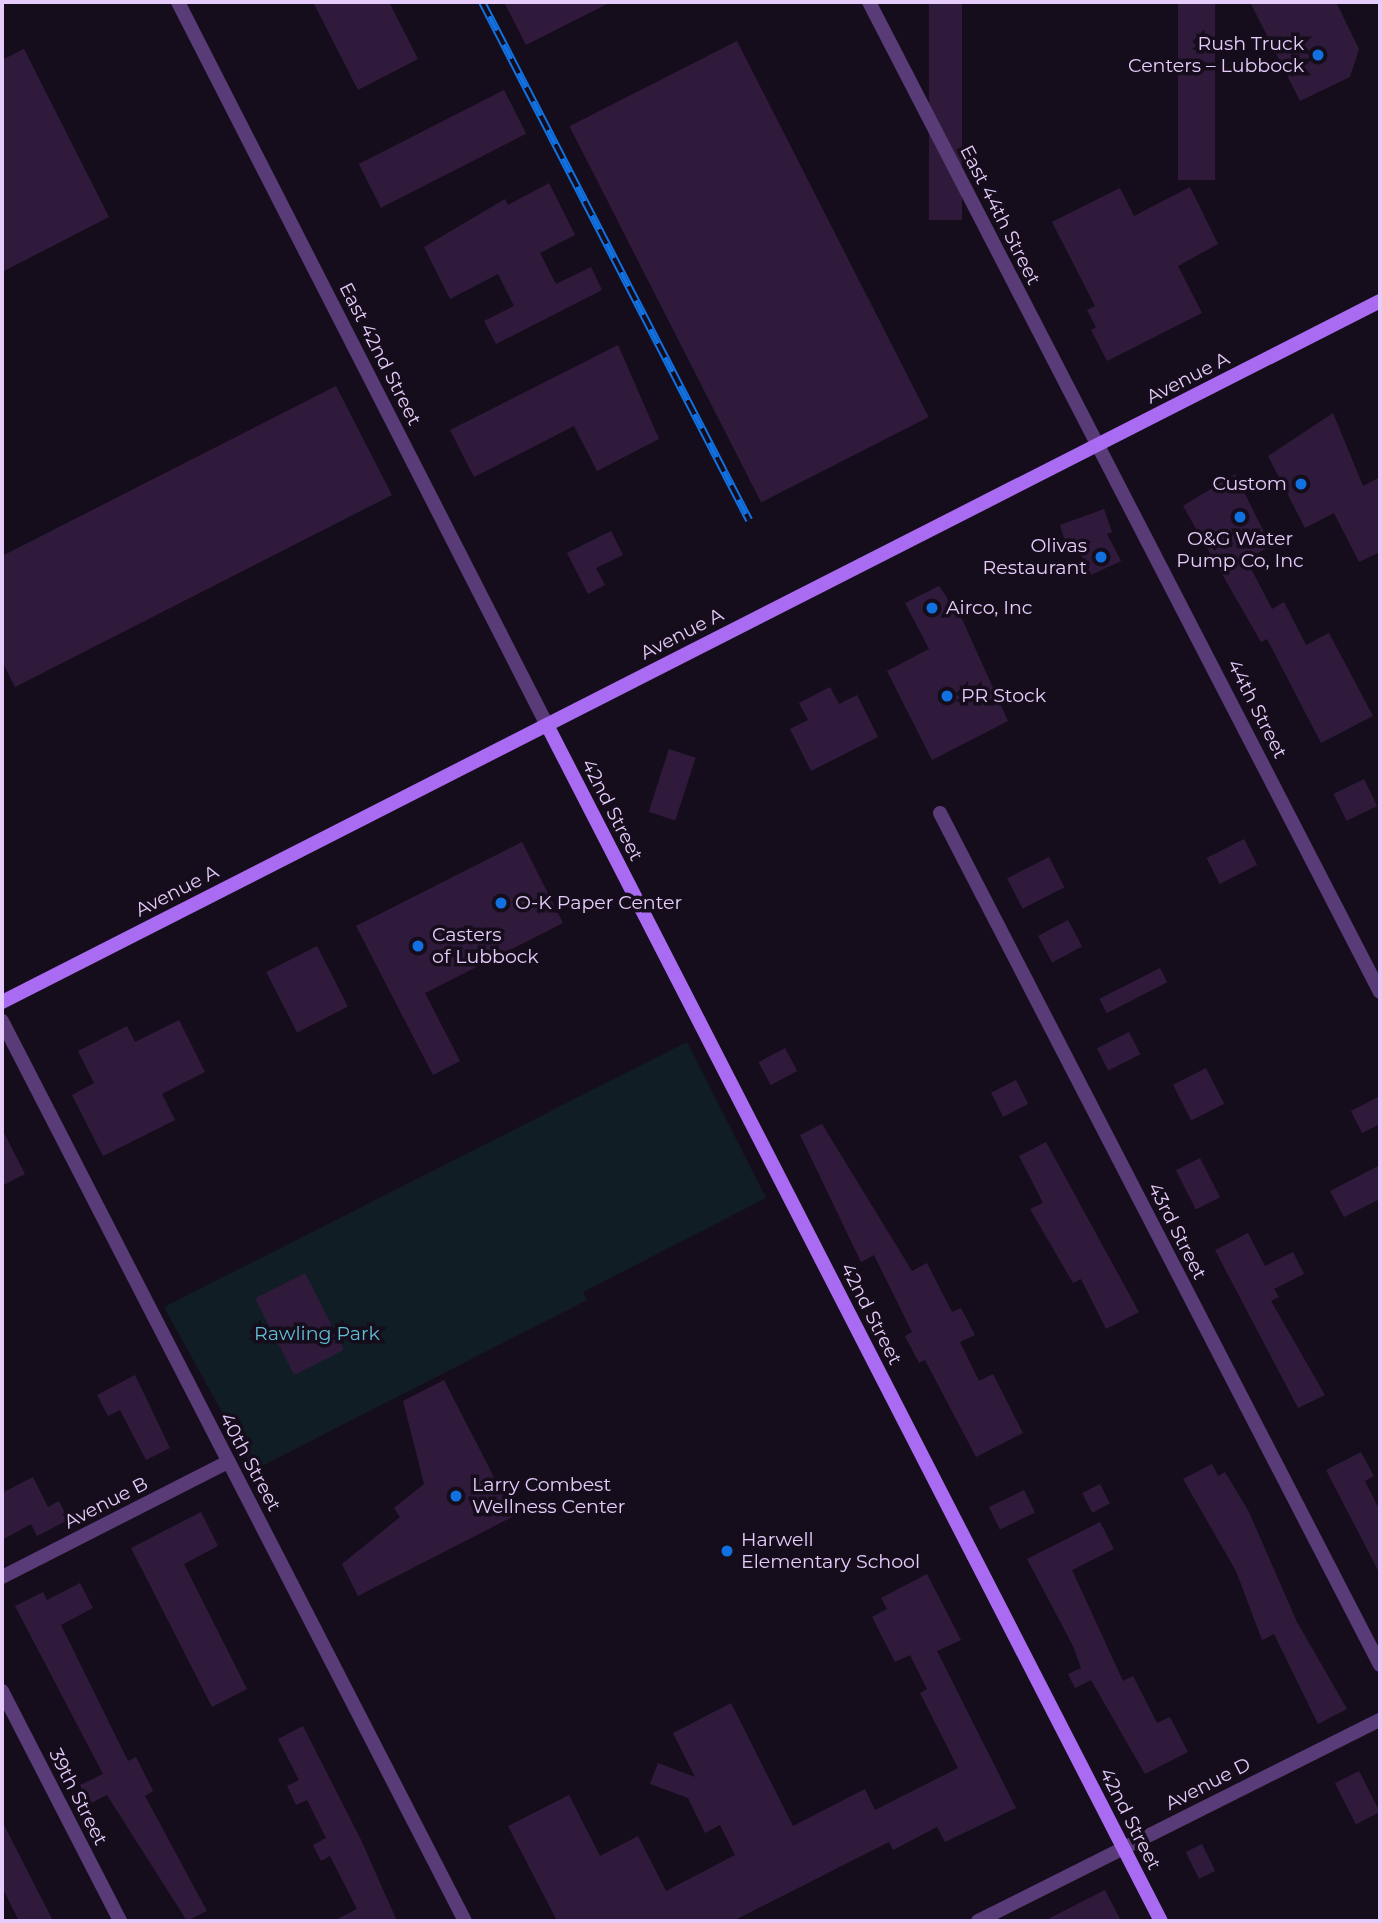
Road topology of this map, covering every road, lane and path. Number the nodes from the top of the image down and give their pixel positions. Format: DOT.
graph roads {
  1 [pos="178,2"];
  2 [pos="869,2"];
  3 [pos="1380,302"];
  4 [pos="1100,444"];
  5 [pos="547,724"];
  6 [pos="940,813"];
  7 [pos="1380,992"];
  8 [pos="2,1002"];
  9 [pos="2,1021"];
  10 [pos="228,1462"];
  11 [pos="2,1577"];
  12 [pos="1380,1665"];
  13 [pos="2,1691"];
  14 [pos="1380,1720"];
  15 [pos="1123,1848"];
  16 [pos="120,1921"];
  17 [pos="465,1921"];
  18 [pos="978,1921"];
  19 [pos="1161,1921"];
  1 -- 5 [label="street, East 42nd Street"];
  2 -- 4 [label="street, East 44th Street"];
  3 -- 4 [label="main road, Avenue A"];
  4 -- 5 [label="main road, Avenue A"];
  4 -- 7 [label="street, 44th Street"];
  5 -- 8 [label="main road, Avenue A"];
  5 -- 15 [label="main road, 42nd Street"];
  6 -- 12 [label="street, 43rd Street"];
  9 -- 10 [label="street, 40th Street"];
  10 -- 11 [label="street, Avenue B"];
  10 -- 17 [label="street, 40th Street"];
  13 -- 16 [label="street, 39th Street"];
  14 -- 15 [label="street, Avenue D"];
  15 -- 18 [label="street, Avenue D"];
  15 -- 19 [label="main road, 42nd Street"];
}
